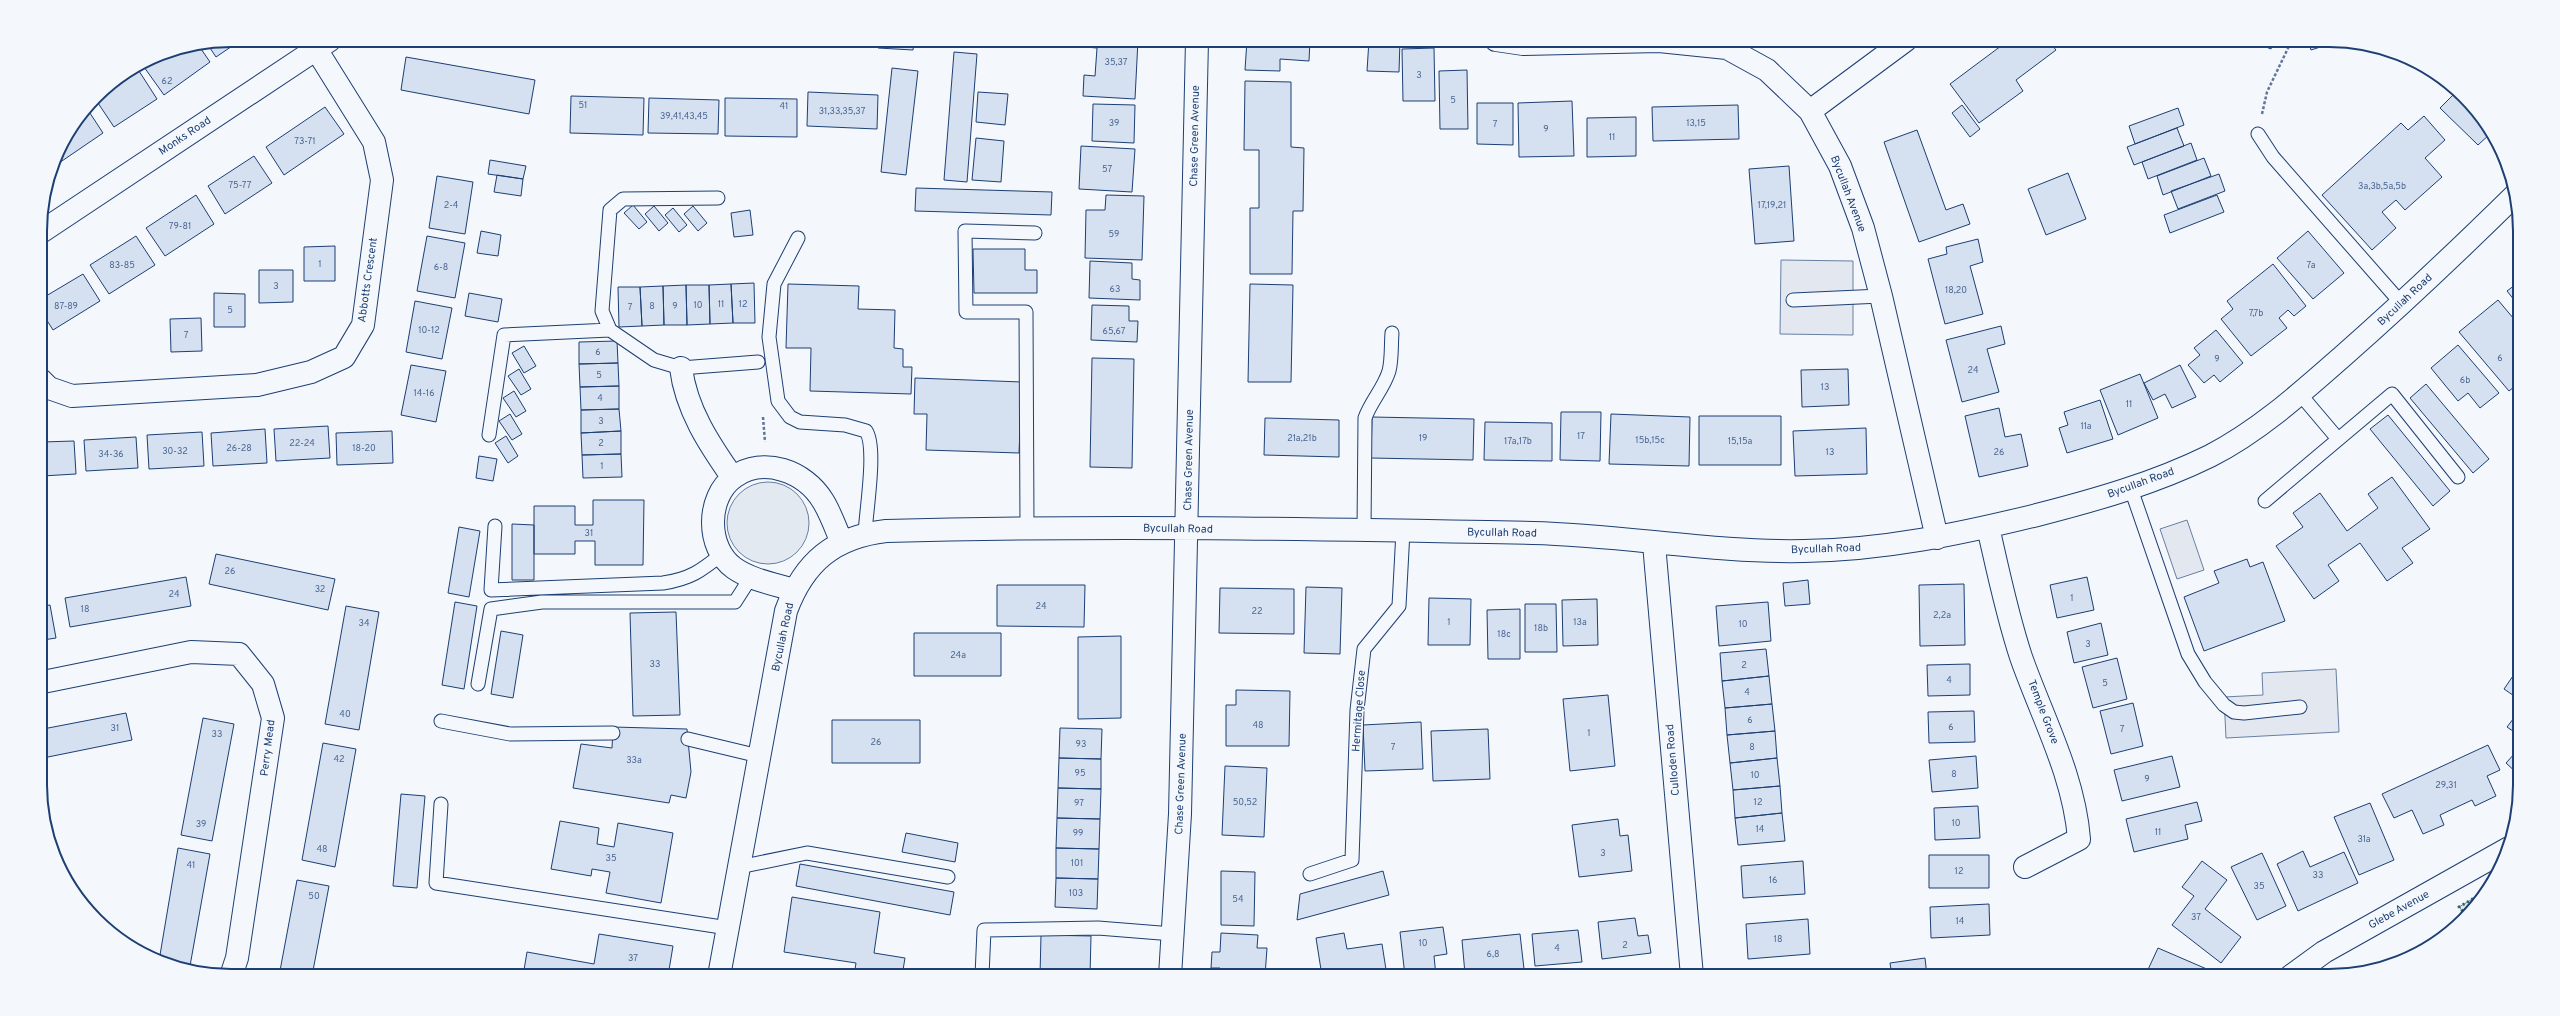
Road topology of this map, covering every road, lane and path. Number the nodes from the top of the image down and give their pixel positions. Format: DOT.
graph roads {
  1 [pos="320,47"];
  2 [pos="324,47"];
  3 [pos="1197,47"];
  4 [pos="1722,47"];
  5 [pos="1897,47"];
  6 [pos="2289,47"];
  7 [pos="1810,111"];
  8 [pos="2258,134"];
  9 [pos="718,198"];
  10 [pos="2510,200"];
  11 [pos="47,227"];
  12 [pos="1035,233"];
  13 [pos="798,238"];
  14 [pos="1881,296"];
  15 [pos="1792,300"];
  16 [pos="2402,304"];
  17 [pos="610,330"];
  18 [pos="1392,333"];
  19 [pos="758,362"];
  20 [pos="681,368"];
  21 [pos="47,386"];
  22 [pos="2300,394"];
  23 [pos="489,435"];
  24 [pos="2338,439"];
  25 [pos="2458,477"];
  26 [pos="733,478"];
  27 [pos="2131,489"];
  28 [pos="2264,501"];
  29 [pos="495,526"];
  30 [pos="1027,527"];
  31 [pos="1988,527"];
  32 [pos="1188,529"];
  33 [pos="1364,531"];
  34 [pos="1403,531"];
  35 [pos="864,534"];
  36 [pos="1937,538"];
  37 [pos="842,542"];
  38 [pos="1654,544"];
  39 [pos="722,554"];
  40 [pos="752,577"];
  41 [pos="794,590"];
  42 [pos="47,681"];
  43 [pos="478,684"];
  44 [pos="2300,707"];
  45 [pos="441,721"];
  46 [pos="613,733"];
  47 [pos="688,739"];
  48 [pos="759,756"];
  49 [pos="441,804"];
  50 [pos="2500,853"];
  51 [pos="739,867"];
  52 [pos="2025,868"];
  53 [pos="1310,874"];
  54 [pos="948,877"];
  55 [pos="728,928"];
  56 [pos="1173,934"];
  57 [pos="233,969"];
  58 [pos="720,969"];
  59 [pos="982,969"];
  60 [pos="1170,969"];
  61 [pos="1691,969"];
  62 [pos="2301,969"];
  1 -- 11 [label="street, Monks Road"];
  2 -- 21 [label="street, Abbotts Crescent"];
  3 -- 32 [label="street, Chase Green Avenue"];
  4 -- 7 [label="street, Bycullah Avenue"];
  5 -- 7 [label="street"];
  6 -- 8 [label="path"];
  7 -- 14 [label="street, Bycullah Avenue"];
  8 -- 16 [label="lane"];
  9 -- 17 [label="lane"];
  10 -- 16 [label="street, Bycullah Road"];
  12 -- 30 [label="lane"];
  13 -- 35 [label="lane"];
  14 -- 15 [label="lane"];
  14 -- 36 [label="street, Bycullah Avenue"];
  16 -- 22 [label="street, Bycullah Road"];
  17 -- 20 [label="lane"];
  17 -- 23 [label="lane"];
  18 -- 33 [label="lane"];
  19 -- 20 [label="lane"];
  20 -- 26 [label="street"];
  22 -- 24 [label="lane"];
  22 -- 27 [label="street, Bycullah Road"];
  24 -- 25 [label="lane"];
  24 -- 28 [label="lane"];
  26 -- 37 [label="street"];
  26 -- 39 [label="street"];
  27 -- 31 [label="street, Bycullah Road"];
  27 -- 44 [label="lane"];
  29 -- 39 [label="lane"];
  30 -- 32 [label="street, Bycullah Road"];
  30 -- 35 [label="street, Bycullah Road"];
  31 -- 36 [label="street, Bycullah Road"];
  31 -- 52 [label="street, Temple Grove"];
  32 -- 33 [label="street, Bycullah Road"];
  32 -- 56 [label="street, Chase Green Avenue"];
  33 -- 34 [label="street, Bycullah Road"];
  34 -- 38 [label="street, Bycullah Road"];
  34 -- 53 [label="lane, Hermitage Close"];
  35 -- 37 [label="street, Bycullah Road"];
  36 -- 38 [label="street, Bycullah Road"];
  37 -- 41 [label="street, Bycullah Road"];
  38 -- 61 [label="street, Culloden Road"];
  39 -- 40 [label="street"];
  40 -- 41 [label="street"];
  40 -- 43 [label="lane"];
  41 -- 48 [label="street, Bycullah Road"];
  42 -- 57 [label="street, Perry Mead"];
  45 -- 46 [label="lane"];
  47 -- 48 [label="lane"];
  48 -- 51 [label="street, Bycullah Road"];
  49 -- 55 [label="lane"];
  50 -- 62 [label="street, Glebe Avenue"];
  51 -- 54 [label="lane"];
  51 -- 55 [label="street, Bycullah Road"];
  55 -- 58 [label="street, Bycullah Road"];
  56 -- 59 [label="lane"];
  56 -- 60 [label="street, Chase Green Avenue"];
}
